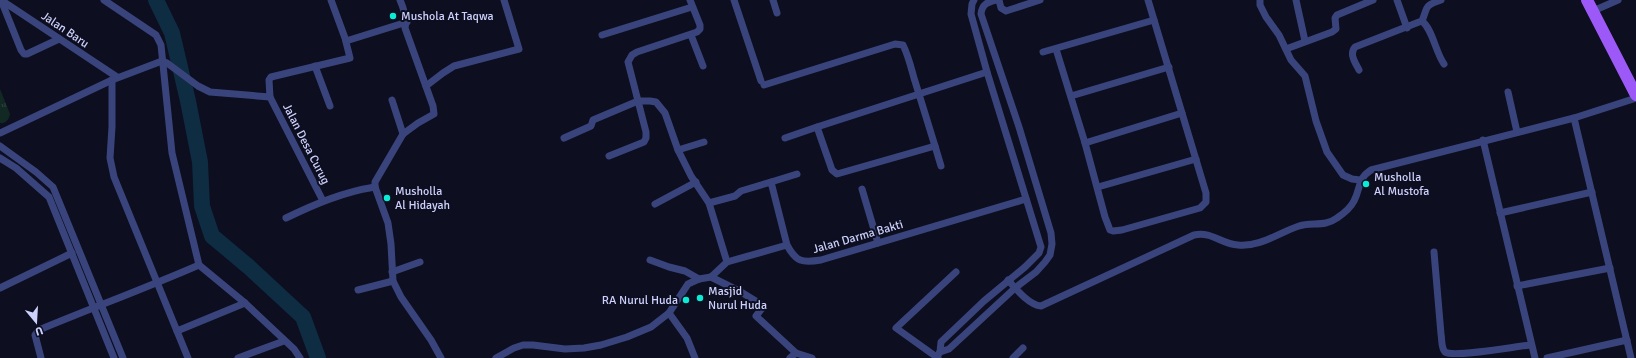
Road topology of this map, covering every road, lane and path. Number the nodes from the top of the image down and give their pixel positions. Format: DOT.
graph roads {
  1 [pos="1,0"];
  2 [pos="104,0"];
  3 [pos="331,0"];
  4 [pos="400,0"];
  5 [pos="504,0"];
  6 [pos="734,0"];
  7 [pos="773,0"];
  8 [pos="974,0"];
  9 [pos="998,0"];
  10 [pos="1040,0"];
  11 [pos="1148,0"];
  12 [pos="1260,0"];
  13 [pos="1296,0"];
  14 [pos="1373,0"];
  15 [pos="1397,0"];
  16 [pos="1441,0"];
  17 [pos="1587,0"];
  18 [pos="1618,0"];
  19 [pos="691,3"];
  20 [pos="1593,11"];
  21 [pos="777,13"];
  22 [pos="1154,20"];
  23 [pos="1422,20"];
  24 [pos="407,22"];
  25 [pos="1407,28"];
  26 [pos="602,35"];
  27 [pos="691,35"];
  28 [pos="59,39"];
  29 [pos="346,41"];
  30 [pos="1305,41"];
  31 [pos="1286,48"];
  32 [pos="1056,49"];
  33 [pos="1043,52"];
  34 [pos="165,62"];
  35 [pos="1444,64"];
  36 [pos="314,66"];
  37 [pos="703,66"];
  38 [pos="1169,67"];
  39 [pos="1359,70"];
  40 [pos="987,72"];
  41 [pos="115,78"];
  42 [pos="426,86"];
  43 [pos="1508,92"];
  44 [pos="919,94"];
  45 [pos="1636,95"];
  46 [pos="1071,96"];
  47 [pos="270,97"];
  48 [pos="1636,98"];
  49 [pos="392,100"];
  50 [pos="638,101"];
  51 [pos="330,106"];
  52 [pos="1182,113"];
  53 [pos="1574,118"];
  54 [pos="817,127"];
  55 [pos="1019,127"];
  56 [pos="1006,132"];
  57 [pos="1516,132"];
  58 [pos="0,133"];
  59 [pos="404,134"];
  60 [pos="564,138"];
  61 [pos="785,138"];
  62 [pos="1483,140"];
  63 [pos="704,142"];
  64 [pos="1085,143"];
  65 [pos="0,146"];
  66 [pos="935,146"];
  67 [pos="678,150"];
  68 [pos="609,156"];
  69 [pos="0,158"];
  70 [pos="1196,160"];
  71 [pos="942,166"];
  72 [pos="798,174"];
  73 [pos="1360,180"];
  74 [pos="696,182"];
  75 [pos="771,182"];
  76 [pos="375,187"];
  77 [pos="1098,187"];
  78 [pos="862,189"];
  79 [pos="1592,192"];
  80 [pos="1026,198"];
  81 [pos="323,201"];
  82 [pos="709,203"];
  83 [pos="655,204"];
  84 [pos="1500,213"];
  85 [pos="286,218"];
  86 [pos="878,243"];
  87 [pos="787,246"];
  88 [pos="1434,252"];
  89 [pos="72,253"];
  90 [pos="650,260"];
  91 [pos="420,262"];
  92 [pos="727,262"];
  93 [pos="199,265"];
  94 [pos="1610,268"];
  95 [pos="392,272"];
  96 [pos="956,272"];
  97 [pos="711,277"];
  98 [pos="699,279"];
  99 [pos="1008,280"];
  100 [pos="393,281"];
  101 [pos="157,284"];
  102 [pos="1517,286"];
  103 [pos="0,288"];
  104 [pos="1015,288"];
  105 [pos="358,290"];
  106 [pos="245,303"];
  107 [pos="102,304"];
  108 [pos="94,308"];
  109 [pos="670,313"];
  110 [pos="177,331"];
  111 [pos="1627,340"];
  112 [pos="284,341"];
  113 [pos="1531,345"];
  114 [pos="1023,348"];
  115 [pos="796,353"];
  116 [pos="938,356"];
  117 [pos="41,358"];
  118 [pos="114,358"];
  119 [pos="123,358"];
  120 [pos="188,358"];
  121 [pos="238,358"];
  122 [pos="300,358"];
  123 [pos="441,358"];
  124 [pos="496,358"];
  125 [pos="695,358"];
  126 [pos="790,358"];
  127 [pos="812,358"];
  128 [pos="1013,358"];
  129 [pos="1534,358"];
  130 [pos="1547,358"];
  131 [pos="1632,358"];
  1 -- 28 [label="street, Jalan Baru"];
  1 -- 28 [label="street, Jalan Baru"];
  2 -- 34 [label="street"];
  3 -- 29 [label="street, Jalan Desa Curug"];
  4 -- 24 [label="street"];
  5 -- 42 [label="street"];
  6 -- 44 [label="street"];
  7 -- 21 [label="street"];
  8 -- 40 [label="street"];
  9 -- 10 [label="street"];
  9 -- 55 [label="street"];
  11 -- 22 [label="street"];
  12 -- 31 [label="street"];
  13 -- 30 [label="street"];
  14 -- 30 [label="street"];
  15 -- 25 [label="street"];
  16 -- 23 [label="street"];
  17 -- 20 [label="main road"];
  18 -- 20 [label="street"];
  19 -- 26 [label="street"];
  19 -- 27 [label="street"];
  20 -- 45 [label="main road"];
  22 -- 32 [label="street"];
  22 -- 38 [label="street"];
  23 -- 25 [label="street"];
  23 -- 35 [label="street"];
  24 -- 29 [label="street"];
  24 -- 42 [label="street"];
  25 -- 39 [label="street"];
  27 -- 37 [label="street"];
  27 -- 50 [label="street"];
  28 -- 41 [label="street, Jalan Baru"];
  29 -- 36 [label="street, Jalan Desa Curug"];
  30 -- 31 [label="street"];
  31 -- 73 [label="street"];
  32 -- 33 [label="street"];
  32 -- 46 [label="street"];
  34 -- 41 [label="street"];
  34 -- 47 [label="street, Jalan Desa Curug"];
  34 -- 93 [label="street"];
  36 -- 47 [label="street, Jalan Desa Curug"];
  36 -- 51 [label="street"];
  38 -- 46 [label="street"];
  38 -- 52 [label="street"];
  40 -- 44 [label="street"];
  40 -- 56 [label="street"];
  41 -- 58 [label="street"];
  41 -- 101 [label="street"];
  42 -- 59 [label="street"];
  43 -- 57 [label="street"];
  44 -- 54 [label="street"];
  44 -- 66 [label="street"];
  46 -- 64 [label="street"];
  47 -- 81 [label="street, Jalan Desa Curug"];
  48 -- 53 [label="street"];
  49 -- 59 [label="street"];
  50 -- 60 [label="street"];
  50 -- 67 [label="street"];
  50 -- 68 [label="street"];
  52 -- 64 [label="street"];
  52 -- 70 [label="street"];
  53 -- 57 [label="street"];
  53 -- 79 [label="street"];
  54 -- 61 [label="street"];
  54 -- 66 [label="street"];
  55 -- 56 [label="street"];
  55 -- 104 [label="street"];
  56 -- 80 [label="street"];
  57 -- 62 [label="street"];
  59 -- 76 [label="street"];
  62 -- 73 [label="street"];
  62 -- 84 [label="street"];
  63 -- 67 [label="street"];
  64 -- 77 [label="street"];
  65 -- 107 [label="street"];
  66 -- 71 [label="street"];
  67 -- 74 [label="street"];
  69 -- 89 [label="street"];
  70 -- 77 [label="street"];
  70 -- 77 [label="street"];
  72 -- 75 [label="street"];
  73 -- 104 [label="street"];
  74 -- 82 [label="street"];
  74 -- 83 [label="street"];
  75 -- 82 [label="street"];
  75 -- 87 [label="street"];
  76 -- 81 [label="street, Jalan Desa Curug"];
  76 -- 95 [label="street"];
  78 -- 86 [label="street"];
  79 -- 84 [label="street"];
  79 -- 94 [label="street"];
  80 -- 86 [label="street, Jalan Darma Bakti"];
  80 -- 99 [label="street"];
  81 -- 85 [label="street, Jalan Desa Curug"];
  82 -- 92 [label="street"];
  84 -- 102 [label="street"];
  86 -- 87 [label="street, Jalan Darma Bakti"];
  87 -- 92 [label="street"];
  88 -- 113 [label="street"];
  89 -- 103 [label="street"];
  89 -- 108 [label="street"];
  90 -- 98 [label="street"];
  91 -- 95 [label="street"];
  92 -- 97 [label="street"];
  93 -- 101 [label="street"];
  93 -- 106 [label="street"];
  94 -- 102 [label="street"];
  94 -- 111 [label="street"];
  95 -- 100 [label="street"];
  96 -- 116 [label="street"];
  97 -- 98 [label="street"];
  97 -- 115 [label="street"];
  98 -- 109 [label="street"];
  99 -- 104 [label="street"];
  99 -- 116 [label="street"];
  100 -- 105 [label="street"];
  100 -- 123 [label="street"];
  101 -- 107 [label="street"];
  101 -- 110 [label="street"];
  102 -- 113 [label="street"];
  104 -- 116 [label="street"];
  106 -- 110 [label="street"];
  106 -- 112 [label="street"];
  107 -- 108 [label="street"];
  107 -- 119 [label="street"];
  108 -- 117 [label="street"];
  108 -- 118 [label="street"];
  109 -- 124 [label="street"];
  109 -- 125 [label="street"];
  110 -- 120 [label="street"];
  111 -- 130 [label="street"];
  111 -- 131 [label="street"];
  112 -- 121 [label="street"];
  112 -- 122 [label="street"];
  113 -- 129 [label="street"];
  114 -- 128 [label="street"];
  115 -- 126 [label="street"];
  115 -- 127 [label="street"];
}
